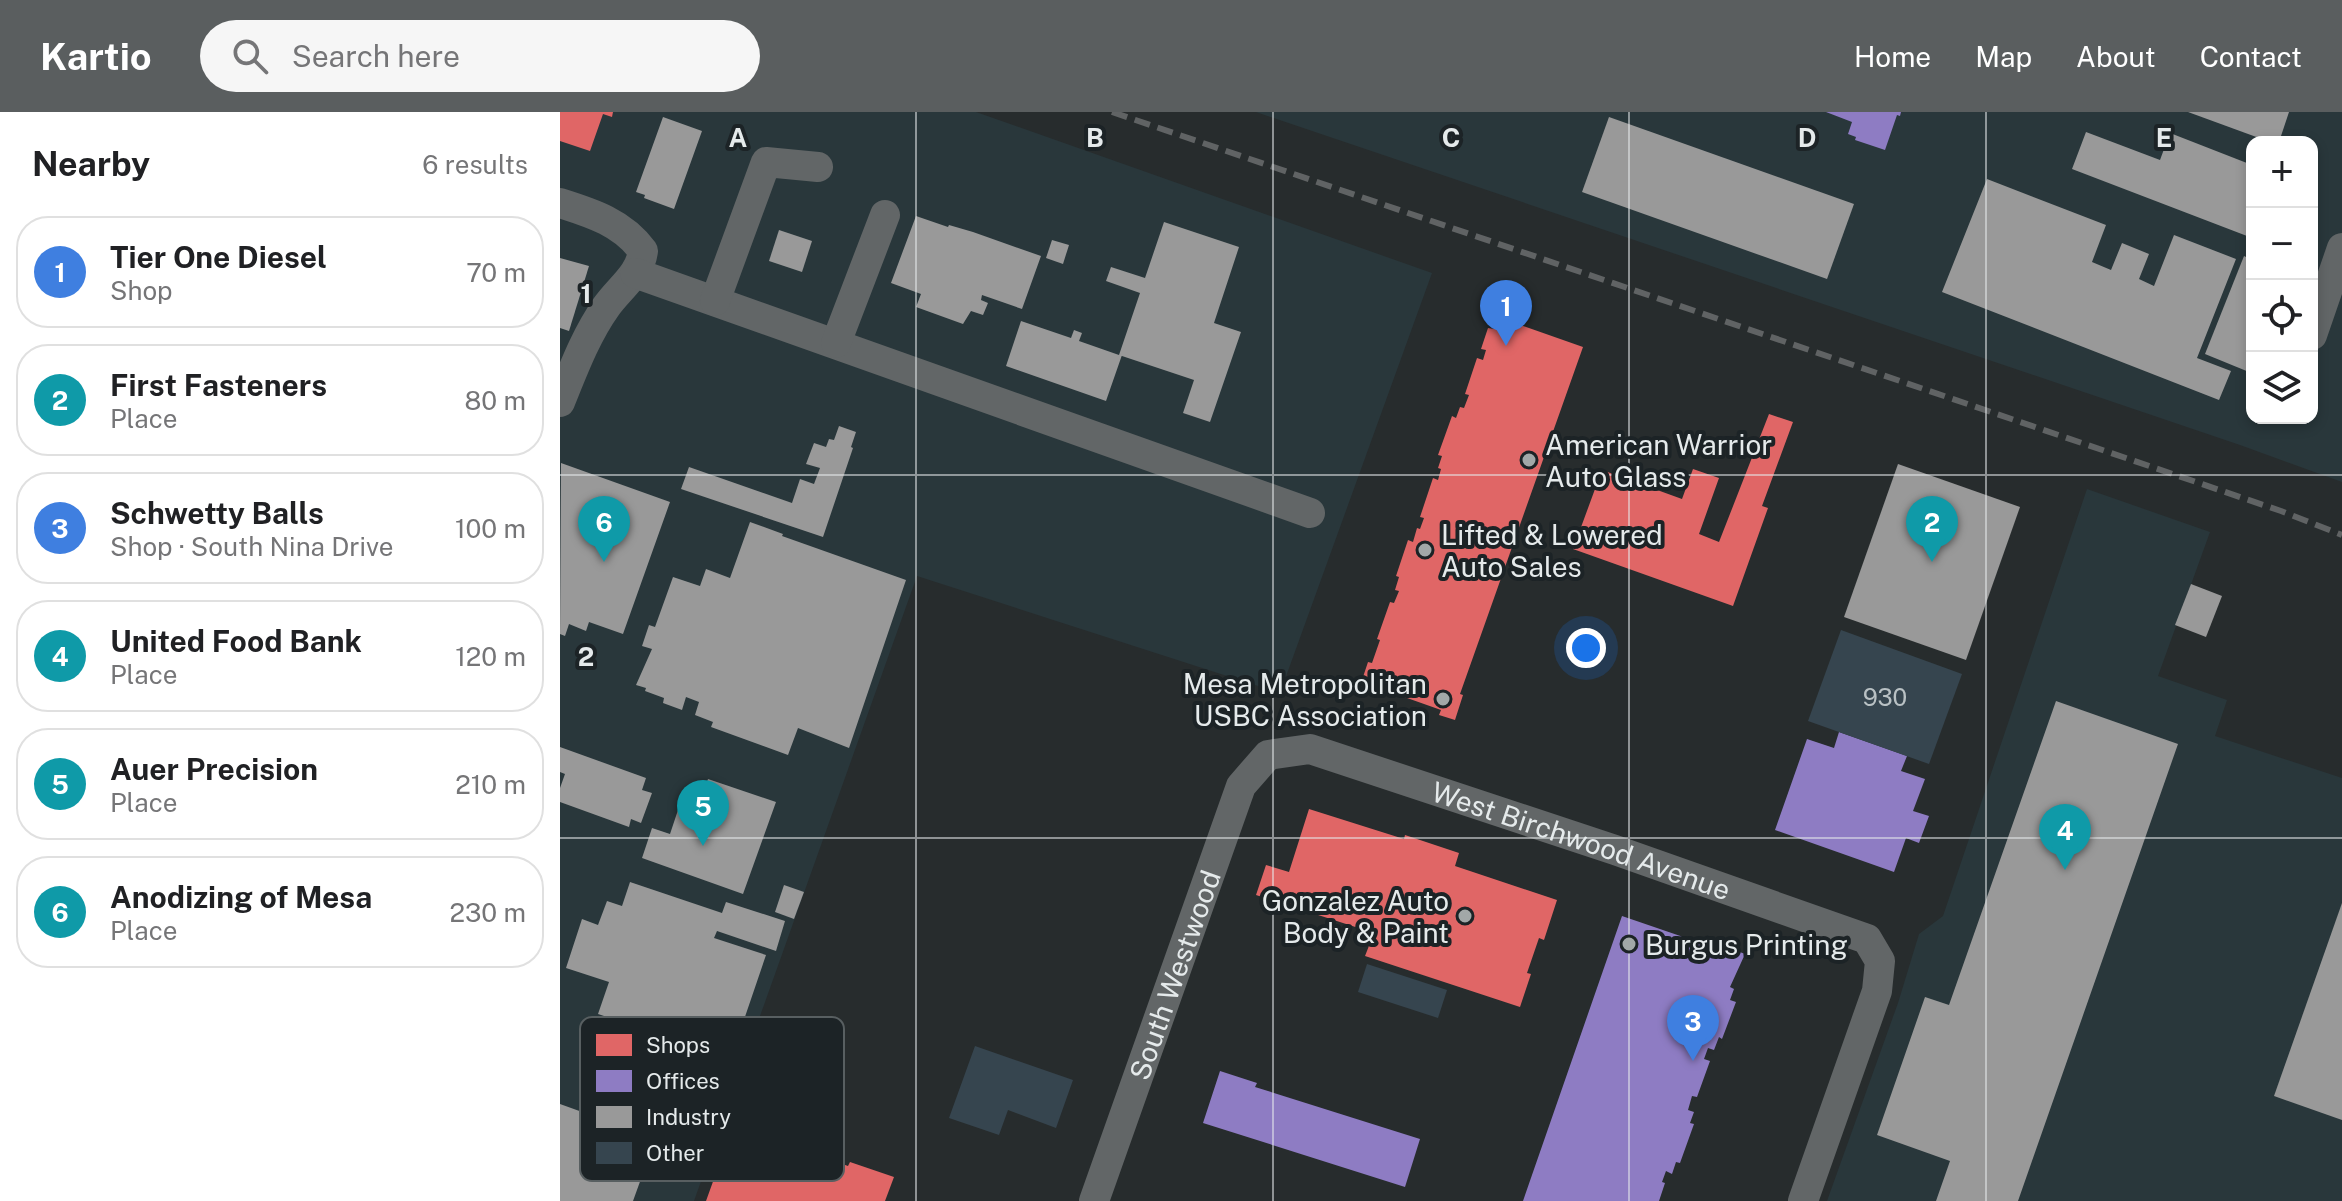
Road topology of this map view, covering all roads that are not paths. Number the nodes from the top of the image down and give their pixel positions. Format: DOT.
graph roads {
  1 [pos="818,167"];
  2 [pos="560,203"];
  3 [pos="885,215"];
  4 [pos="2342,248"];
  5 [pos="635,273"];
  6 [pos="715,301"];
  7 [pos="2318,318"];
  8 [pos="836,343"];
  9 [pos="560,402"];
  10 [pos="1310,513"];
  11 [pos="1268,755"];
  12 [pos="1094,1201"];
  13 [pos="1803,1201"];
  1 -- 6 [label="street"];
  2 -- 5 [label="street"];
  3 -- 8 [label="street"];
  4 -- 7 [label="street"];
  5 -- 6 [label="street"];
  5 -- 9 [label="street"];
  6 -- 8 [label="street"];
  8 -- 10 [label="street"];
  11 -- 12 [label="street, South Westwood"];
  11 -- 13 [label="street, West Birchwood Avenue"];
}
